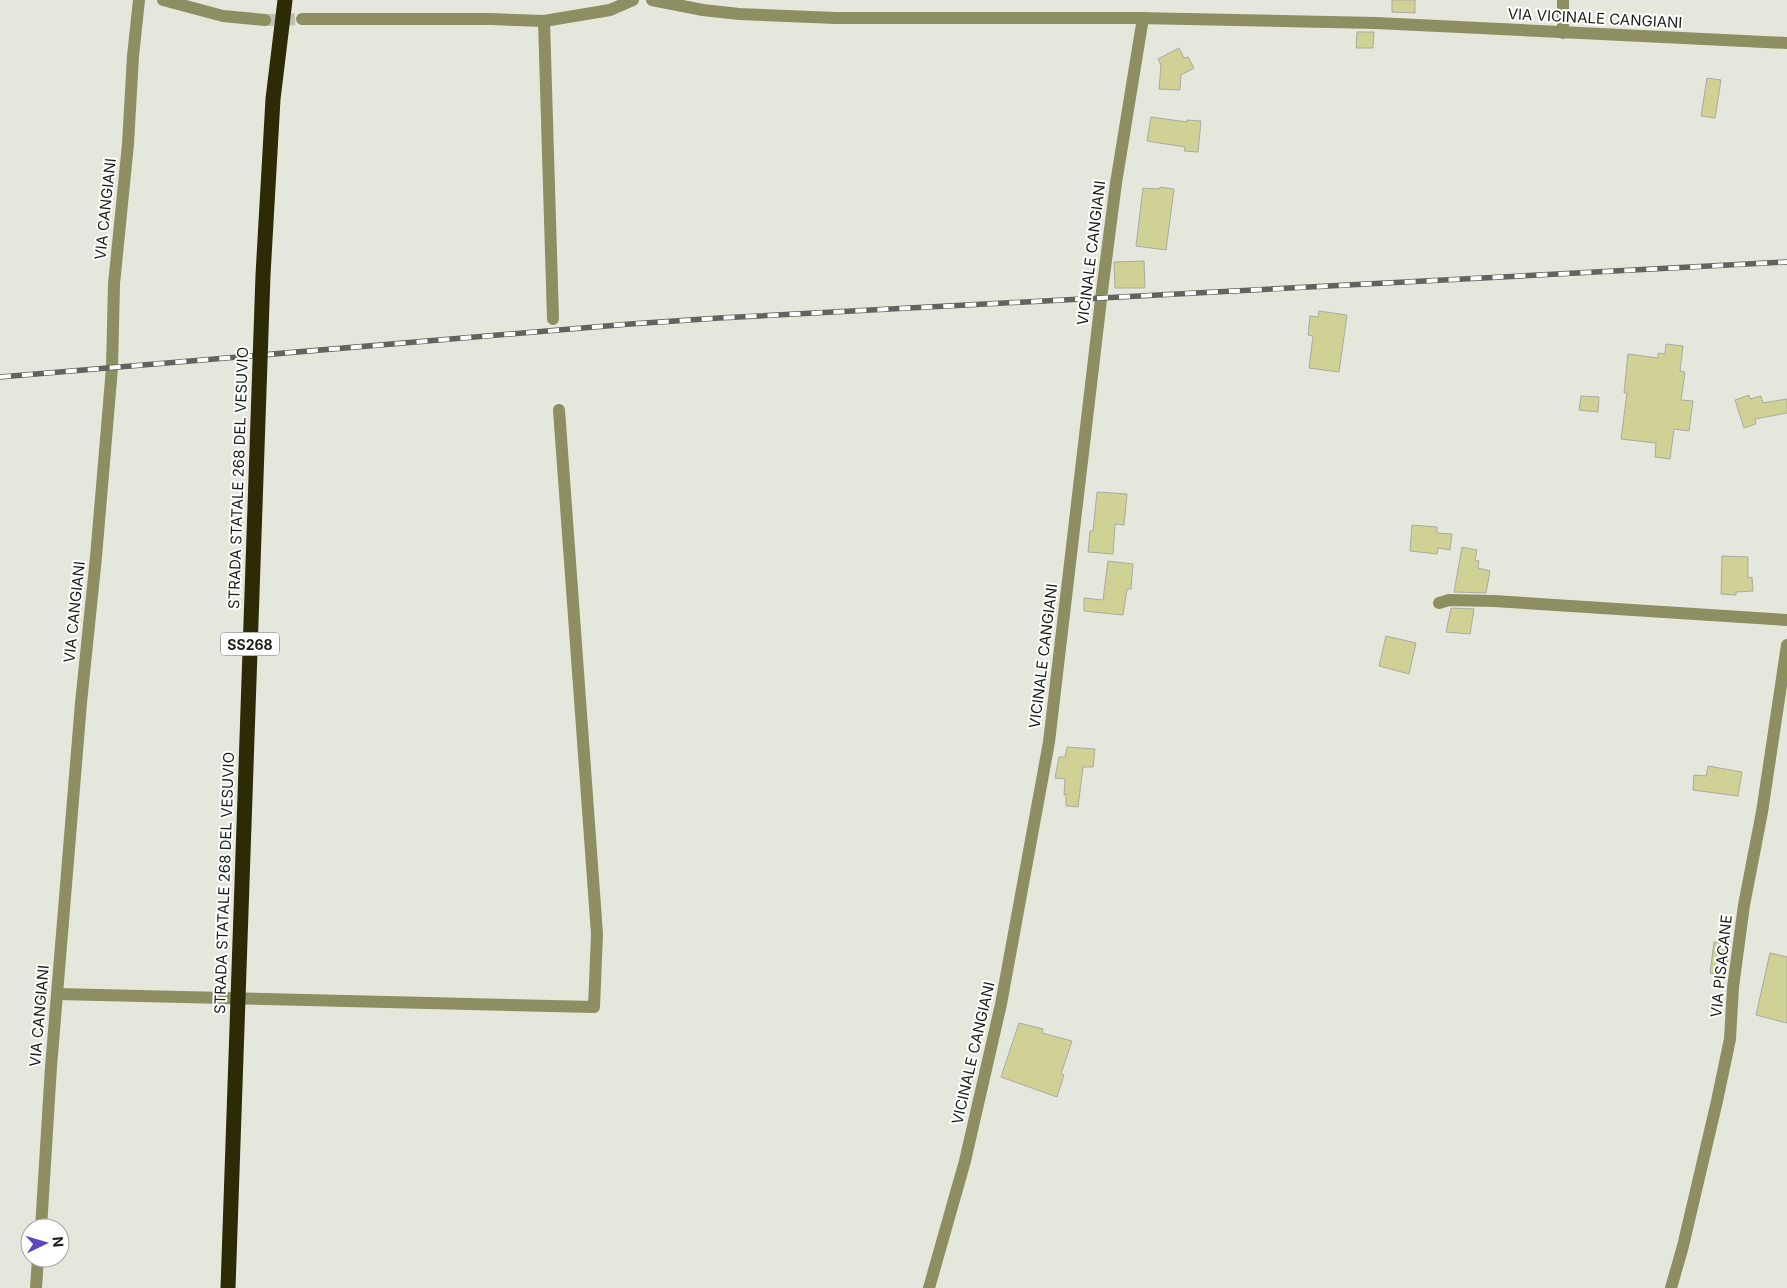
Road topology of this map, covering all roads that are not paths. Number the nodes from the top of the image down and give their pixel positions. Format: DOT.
graph roads {
  1 [pos="139,0"];
  2 [pos="163,0"];
  3 [pos="285,0"];
  4 [pos="633,0"];
  5 [pos="652,0"];
  6 [pos="1563,0"];
  7 [pos="1142,18"];
  8 [pos="302,19"];
  9 [pos="265,20"];
  10 [pos="544,21"];
  11 [pos="1563,32"];
  12 [pos="1787,42"];
  13 [pos="553,319"];
  14 [pos="559,410"];
  15 [pos="1439,603"];
  16 [pos="1787,620"];
  17 [pos="1787,645"];
  18 [pos="57,994"];
  19 [pos="42,1218"];
  20 [pos="37,1268"];
  21 [pos="36,1288"];
  22 [pos="228,1288"];
  23 [pos="929,1288"];
  24 [pos="1671,1288"];
  1 -- 18 [label="street, VIA CANGIANI"];
  2 -- 9 [label="street"];
  3 -- 22 [label="highway, STRADA STATALE 268 DEL VESUVIO / SS268, bridge"];
  4 -- 10 [label="street"];
  5 -- 7 [label="street, VIA VICINALE CANGIANI"];
  6 -- 11 [label="street"];
  7 -- 11 [label="street, VIA VICINALE CANGIANI"];
  7 -- 23 [label="street, VICINALE CANGIANI"];
  8 -- 10 [label="street"];
  10 -- 13 [label="street"];
  11 -- 12 [label="street, VIA VICINALE CANGIANI"];
  14 -- 18 [label="street"];
  15 -- 16 [label="street"];
  17 -- 24 [label="street, VIA PISACANE"];
  18 -- 19 [label="street, VIA CANGIANI"];
  20 -- 21 [label="street"];
}
